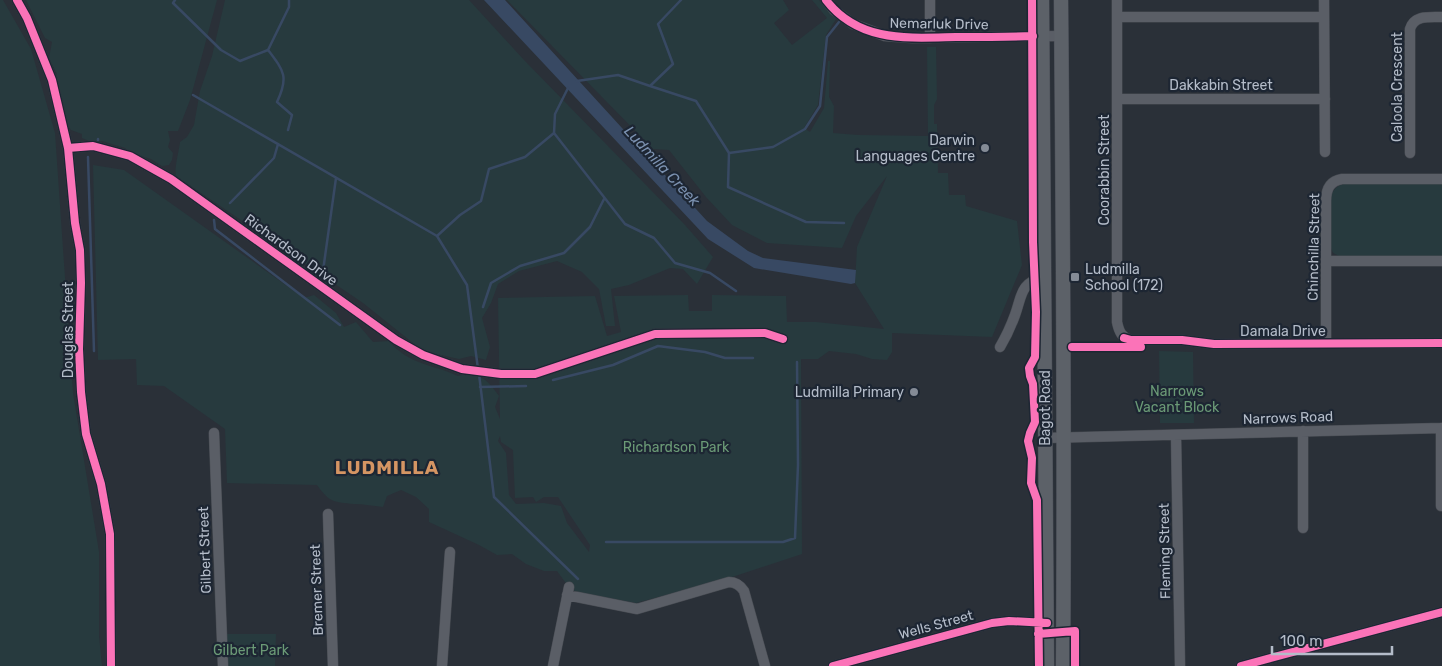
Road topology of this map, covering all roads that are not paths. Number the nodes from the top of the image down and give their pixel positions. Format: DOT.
graph roads {
  1 [pos="17,0"];
  2 [pos="826,0"];
  3 [pos="930,0"];
  4 [pos="1042,0"];
  5 [pos="1061,0"];
  6 [pos="1117,0"];
  7 [pos="1324,0"];
  8 [pos="1117,17"];
  9 [pos="1324,17"];
  10 [pos="1442,17"];
  11 [pos="1042,36"];
  12 [pos="1061,36"];
  13 [pos="930,38"];
  14 [pos="1118,99"];
  15 [pos="1325,99"];
  16 [pos="68,148"];
  17 [pos="1325,152"];
  18 [pos="1410,153"];
  19 [pos="1442,180"];
  20 [pos="1442,260"];
  21 [pos="1326,261"];
  22 [pos="1044,278"];
  23 [pos="1124,338"];
  24 [pos="783,339"];
  25 [pos="1326,343"];
  26 [pos="1442,343"];
  27 [pos="1000,347"];
  28 [pos="1441,428"];
  29 [pos="1303,431"];
  30 [pos="214,433"];
  31 [pos="1176,435"];
  32 [pos="1045,438"];
  33 [pos="1064,438"];
  34 [pos="1441,506"];
  35 [pos="328,514"];
  36 [pos="1303,528"];
  37 [pos="450,552"];
  38 [pos="1442,612"];
  39 [pos="1047,623"];
  40 [pos="1064,633"];
  41 [pos="111,666"];
  42 [pos="223,666"];
  43 [pos="333,666"];
  44 [pos="442,666"];
  45 [pos="553,666"];
  46 [pos="765,666"];
  47 [pos="833,666"];
  48 [pos="1048,666"];
  49 [pos="1063,666"];
  50 [pos="1070,666"];
  51 [pos="1180,666"];
  52 [pos="1241,666"];
  1 -- 16 [label="street, Douglas Street"];
  2 -- 13 [label="street, Nemarluk Drive"];
  3 -- 13 [label="street"];
  4 -- 11 [label="main road, Bagot Road"];
  5 -- 12 [label="main road, Bagot Road"];
  6 -- 8 [label="street, Coorabbin Street"];
  7 -- 9 [label="street"];
  8 -- 9 [label="street"];
  8 -- 14 [label="street, Coorabbin Street"];
  9 -- 15 [label="street"];
  10 -- 18 [label="street, Caloola Crescent"];
  11 -- 12 [label="street, Nemarluk Drive"];
  11 -- 13 [label="street, Nemarluk Drive"];
  11 -- 22 [label="main road, Bagot Road"];
  12 -- 33 [label="main road, Bagot Road"];
  14 -- 15 [label="street, Dakkabin Street"];
  14 -- 23 [label="street, Coorabbin Street"];
  15 -- 17 [label="street"];
  16 -- 24 [label="street, Richardson Drive"];
  16 -- 41 [label="street, Douglas Street"];
  19 -- 21 [label="street, Chinchilla Street"];
  20 -- 21 [label="street"];
  21 -- 25 [label="street, Chinchilla Street"];
  22 -- 27 [label="street"];
  22 -- 32 [label="main road, Bagot Road"];
  23 -- 25 [label="street, Damala Drive"];
  25 -- 26 [label="street, Damala Drive"];
  28 -- 29 [label="street, Narrows Road"];
  28 -- 34 [label="street"];
  29 -- 31 [label="street, Narrows Road"];
  29 -- 36 [label="street"];
  30 -- 42 [label="street, Gilbert Street"];
  31 -- 33 [label="street, Narrows Road"];
  31 -- 51 [label="street, Fleming Street"];
  32 -- 33 [label="street, Narrows Road"];
  32 -- 39 [label="main road, Bagot Road"];
  33 -- 40 [label="main road, Bagot Road"];
  35 -- 43 [label="street, Bremer Street"];
  37 -- 44 [label="street"];
  38 -- 52 [label="street"];
  39 -- 47 [label="street, Wells Street"];
  39 -- 48 [label="main road, Bagot Road"];
  40 -- 49 [label="main road, Bagot Road"];
  40 -- 50 [label="main road, Bagot Road"];
  45 -- 46 [label="street"];
}
